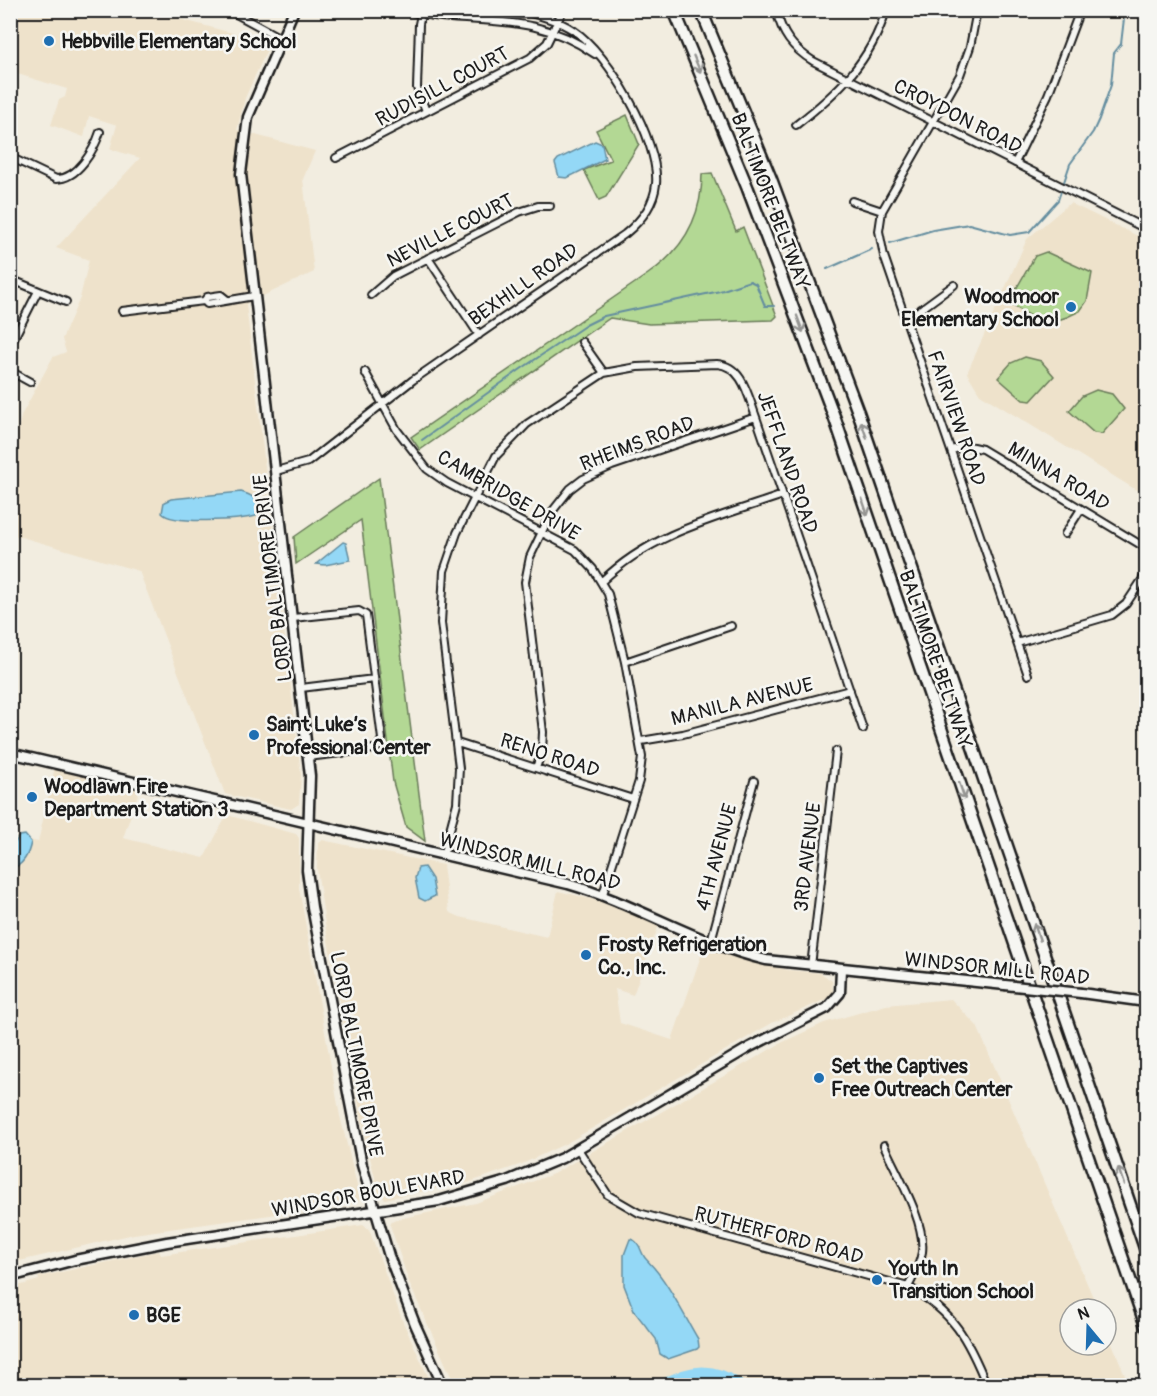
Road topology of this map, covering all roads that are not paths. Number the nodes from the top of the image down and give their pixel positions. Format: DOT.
graph roads {
  1 [pos="229,10"];
  2 [pos="294,10"];
  3 [pos="402,10"];
  4 [pos="517,10"];
  5 [pos="563,10"];
  6 [pos="674,10"];
  7 [pos="701,10"];
  8 [pos="776,10"];
  9 [pos="886,10"];
  10 [pos="977,10"];
  11 [pos="1080,10"];
  12 [pos="422,13"];
  13 [pos="558,22"];
  14 [pos="553,32"];
  15 [pos="282,39"];
  16 [pos="603,59"];
  17 [pos="849,79"];
  18 [pos="426,111"];
  19 [pos="935,122"];
  20 [pos="796,126"];
  21 [pos="100,132"];
  22 [pos="10,157"];
  23 [pos="336,158"];
  24 [pos="1015,163"];
  25 [pos="852,201"];
  26 [pos="550,206"];
  27 [pos="882,211"];
  28 [pos="1146,229"];
  29 [pos="428,258"];
  30 [pos="10,279"];
  31 [pos="954,285"];
  32 [pos="38,291"];
  33 [pos="371,295"];
  34 [pos="254,296"];
  35 [pos="66,302"];
  36 [pos="122,311"];
  37 [pos="906,320"];
  38 [pos="479,335"];
  39 [pos="582,342"];
  40 [pos="10,346"];
  41 [pos="10,371"];
  42 [pos="366,372"];
  43 [pos="604,373"];
  44 [pos="30,382"];
  45 [pos="381,405"];
  46 [pos="756,417"];
  47 [pos="951,450"];
  48 [pos="276,471"];
  49 [pos="783,495"];
  50 [pos="474,496"];
  51 [pos="1081,509"];
  52 [pos="541,531"];
  53 [pos="1065,534"];
  54 [pos="1146,548"];
  55 [pos="1146,574"];
  56 [pos="602,581"];
  57 [pos="293,618"];
  58 [pos="731,626"];
  59 [pos="1017,643"];
  60 [pos="625,662"];
  61 [pos="1028,675"];
  62 [pos="375,679"];
  63 [pos="301,688"];
  64 [pos="850,690"];
  65 [pos="863,729"];
  66 [pos="641,741"];
  67 [pos="457,743"];
  68 [pos="836,751"];
  69 [pos="10,753"];
  70 [pos="308,757"];
  71 [pos="536,768"];
  72 [pos="754,781"];
  73 [pos="633,799"];
  74 [pos="308,824"];
  75 [pos="443,856"];
  76 [pos="603,894"];
  77 [pos="711,941"];
  78 [pos="811,966"];
  79 [pos="841,969"];
  80 [pos="1146,1002"];
  81 [pos="884,1145"];
  82 [pos="578,1149"];
  83 [pos="375,1211"];
  84 [pos="1146,1251"];
  85 [pos="10,1277"];
  86 [pos="908,1287"];
  87 [pos="1146,1326"];
  88 [pos="443,1386"];
  89 [pos="987,1386"];
  1 -- 15 [label="street"];
  2 -- 15 [label="main road, LORD BALTIMORE DRIVE"];
  3 -- 12 [label="street, BEXHILL ROAD"];
  4 -- 13 [label="street, BEXHILL ROAD"];
  5 -- 13 [label="street, RUDISILL COURT"];
  6 -- 87 [label="highway, BALTIMORE BELTWAY, one-way"];
  84 -- 7 [label="highway, BALTIMORE BELTWAY, one-way"];
  8 -- 17 [label="street, CROYDON ROAD"];
  9 -- 17 [label="street"];
  10 -- 19 [label="street, FAIRVIEW ROAD"];
  11 -- 24 [label="street"];
  12 -- 14 [label="street, BEXHILL ROAD"];
  12 -- 18 [label="street"];
  13 -- 14 [label="street, RUDISILL COURT"];
  13 -- 16 [label="street, BEXHILL ROAD"];
  14 -- 16 [label="street, BEXHILL ROAD"];
  14 -- 18 [label="street, RUDISILL COURT"];
  15 -- 34 [label="main road, LORD BALTIMORE DRIVE"];
  16 -- 38 [label="street, BEXHILL ROAD"];
  17 -- 19 [label="street, CROYDON ROAD"];
  17 -- 20 [label="street"];
  18 -- 23 [label="street, RUDISILL COURT"];
  19 -- 24 [label="street, CROYDON ROAD"];
  19 -- 27 [label="street, FAIRVIEW ROAD"];
  21 -- 22 [label="street"];
  24 -- 28 [label="street, CROYDON ROAD"];
  25 -- 27 [label="street"];
  26 -- 29 [label="street, NEVILLE COURT"];
  27 -- 37 [label="street, FAIRVIEW ROAD"];
  29 -- 33 [label="street, NEVILLE COURT"];
  29 -- 38 [label="street"];
  30 -- 32 [label="street"];
  31 -- 37 [label="street"];
  32 -- 35 [label="street"];
  32 -- 40 [label="street"];
  34 -- 36 [label="street"];
  34 -- 48 [label="main road, LORD BALTIMORE DRIVE"];
  37 -- 47 [label="street, FAIRVIEW ROAD"];
  38 -- 45 [label="street, BEXHILL ROAD"];
  39 -- 43 [label="street"];
  41 -- 44 [label="street"];
  42 -- 45 [label="street, CAMBRIDGE DRIVE"];
  43 -- 46 [label="street, JEFFLAND ROAD"];
  43 -- 50 [label="street"];
  45 -- 48 [label="street, BEXHILL ROAD"];
  45 -- 50 [label="street, CAMBRIDGE DRIVE"];
  46 -- 49 [label="street, JEFFLAND ROAD"];
  46 -- 52 [label="street, RHEIMS ROAD"];
  47 -- 51 [label="street, MINNA ROAD"];
  47 -- 59 [label="street, FAIRVIEW ROAD"];
  48 -- 57 [label="main road, LORD BALTIMORE DRIVE"];
  49 -- 56 [label="street"];
  49 -- 64 [label="street, JEFFLAND ROAD"];
  50 -- 52 [label="street, CAMBRIDGE DRIVE"];
  50 -- 67 [label="street"];
  51 -- 53 [label="street"];
  51 -- 54 [label="street, MINNA ROAD"];
  52 -- 56 [label="street, CAMBRIDGE DRIVE"];
  52 -- 71 [label="street, RHEIMS ROAD"];
  55 -- 59 [label="street"];
  56 -- 60 [label="street, CAMBRIDGE DRIVE"];
  57 -- 62 [label="street"];
  57 -- 63 [label="main road, LORD BALTIMORE DRIVE"];
  58 -- 60 [label="street"];
  59 -- 61 [label="street, FAIRVIEW ROAD"];
  60 -- 66 [label="street, CAMBRIDGE DRIVE"];
  62 -- 63 [label="street"];
  62 -- 70 [label="street"];
  63 -- 70 [label="main road, LORD BALTIMORE DRIVE"];
  64 -- 65 [label="street, JEFFLAND ROAD"];
  64 -- 66 [label="street, MANILA AVENUE"];
  66 -- 73 [label="street, CAMBRIDGE DRIVE"];
  67 -- 71 [label="street, RENO ROAD"];
  67 -- 75 [label="street"];
  68 -- 78 [label="street, 3RD AVENUE"];
  69 -- 74 [label="main road, WINDSOR MILL ROAD"];
  70 -- 74 [label="main road, LORD BALTIMORE DRIVE"];
  71 -- 73 [label="street, RENO ROAD"];
  72 -- 77 [label="street, 4TH AVENUE"];
  73 -- 76 [label="street, CAMBRIDGE DRIVE"];
  74 -- 75 [label="main road, WINDSOR MILL ROAD"];
  74 -- 83 [label="main road, LORD BALTIMORE DRIVE"];
  75 -- 76 [label="main road, WINDSOR MILL ROAD"];
  76 -- 77 [label="main road, WINDSOR MILL ROAD"];
  77 -- 78 [label="main road, WINDSOR MILL ROAD"];
  78 -- 79 [label="main road, WINDSOR MILL ROAD"];
  79 -- 80 [label="main road, WINDSOR MILL ROAD, bridge"];
  79 -- 82 [label="main road, WINDSOR BOULEVARD"];
  81 -- 86 [label="street"];
  82 -- 83 [label="main road, WINDSOR BOULEVARD"];
  82 -- 86 [label="street, RUTHERFORD ROAD"];
  83 -- 85 [label="main road, WINDSOR BOULEVARD"];
  83 -- 88 [label="main road, LORD BALTIMORE DRIVE"];
  86 -- 89 [label="street, RUTHERFORD ROAD"];
}
